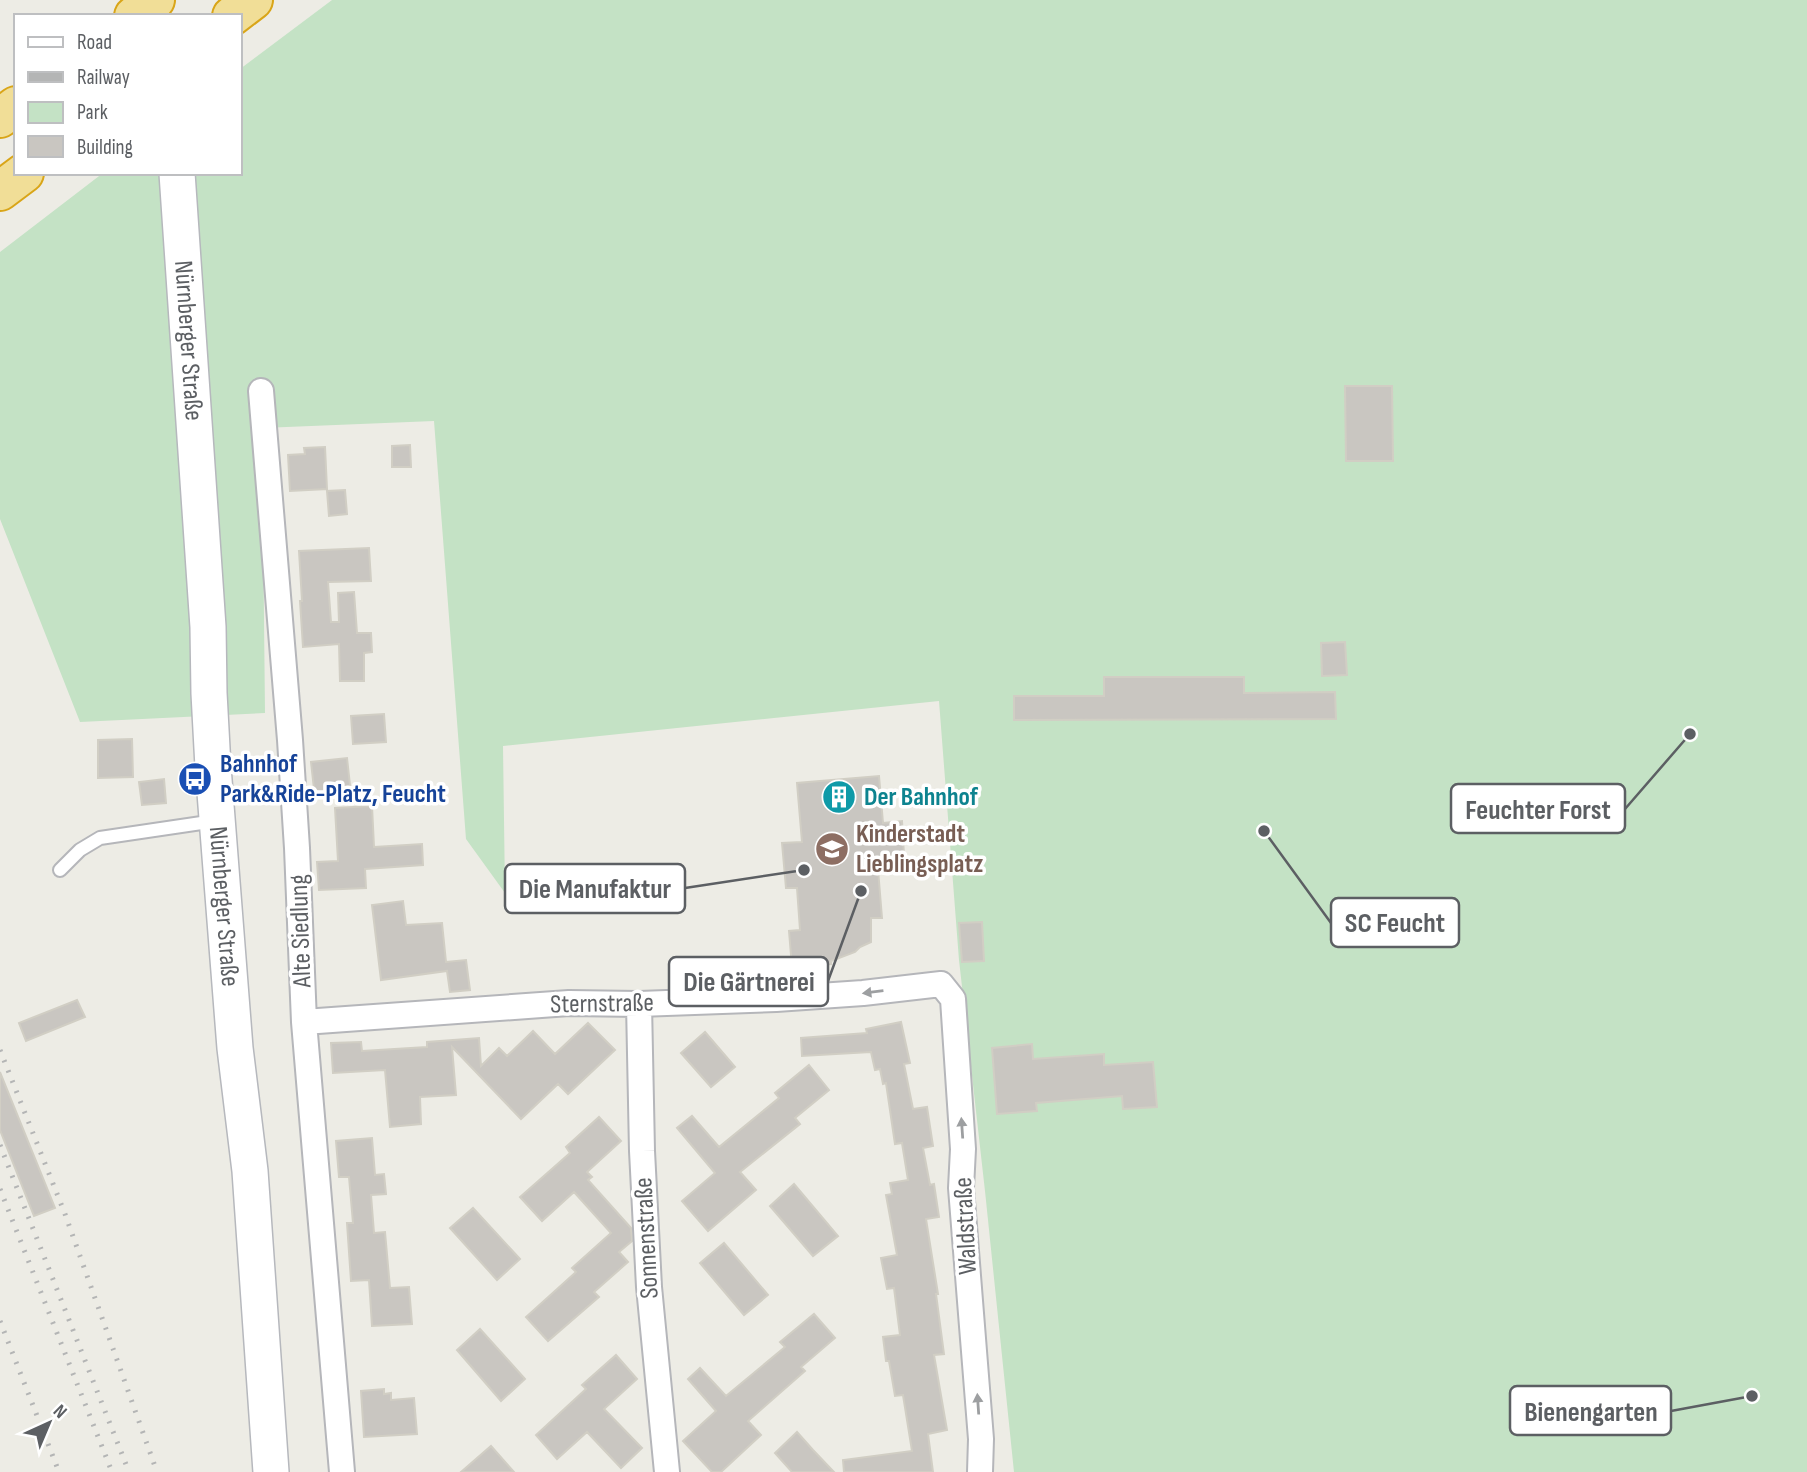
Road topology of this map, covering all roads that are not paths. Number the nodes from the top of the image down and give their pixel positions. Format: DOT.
graph roads {
  1 [pos="155,0"];
  2 [pos="253,0"];
  3 [pos="137,14"];
  4 [pos="235,14"];
  5 [pos="20,175"];
  6 [pos="177,175"];
  7 [pos="0,191"];
  8 [pos="261,391"];
  9 [pos="217,821"];
  10 [pos="60,870"];
  11 [pos="941,984"];
  12 [pos="639,1004"];
  13 [pos="304,1022"];
  14 [pos="271,1472"];
  15 [pos="342,1472"];
  16 [pos="667,1472"];
  17 [pos="979,1472"];
  1 -- 3 [label="highway"];
  2 -- 4 [label="highway"];
  5 -- 7 [label="highway"];
  6 -- 9 [label="main road, Nürnberger Straße"];
  8 -- 13 [label="street, Alte Siedlung"];
  9 -- 10 [label="lane"];
  9 -- 14 [label="main road, Nürnberger Straße"];
  11 -- 12 [label="street, Sternstraße, one-way"];
  17 -- 11 [label="street, Waldstraße, one-way"];
  12 -- 13 [label="street, Sternstraße"];
  12 -- 16 [label="street, Sonnenstraße"];
  13 -- 15 [label="street, Alte Siedlung"];
}
